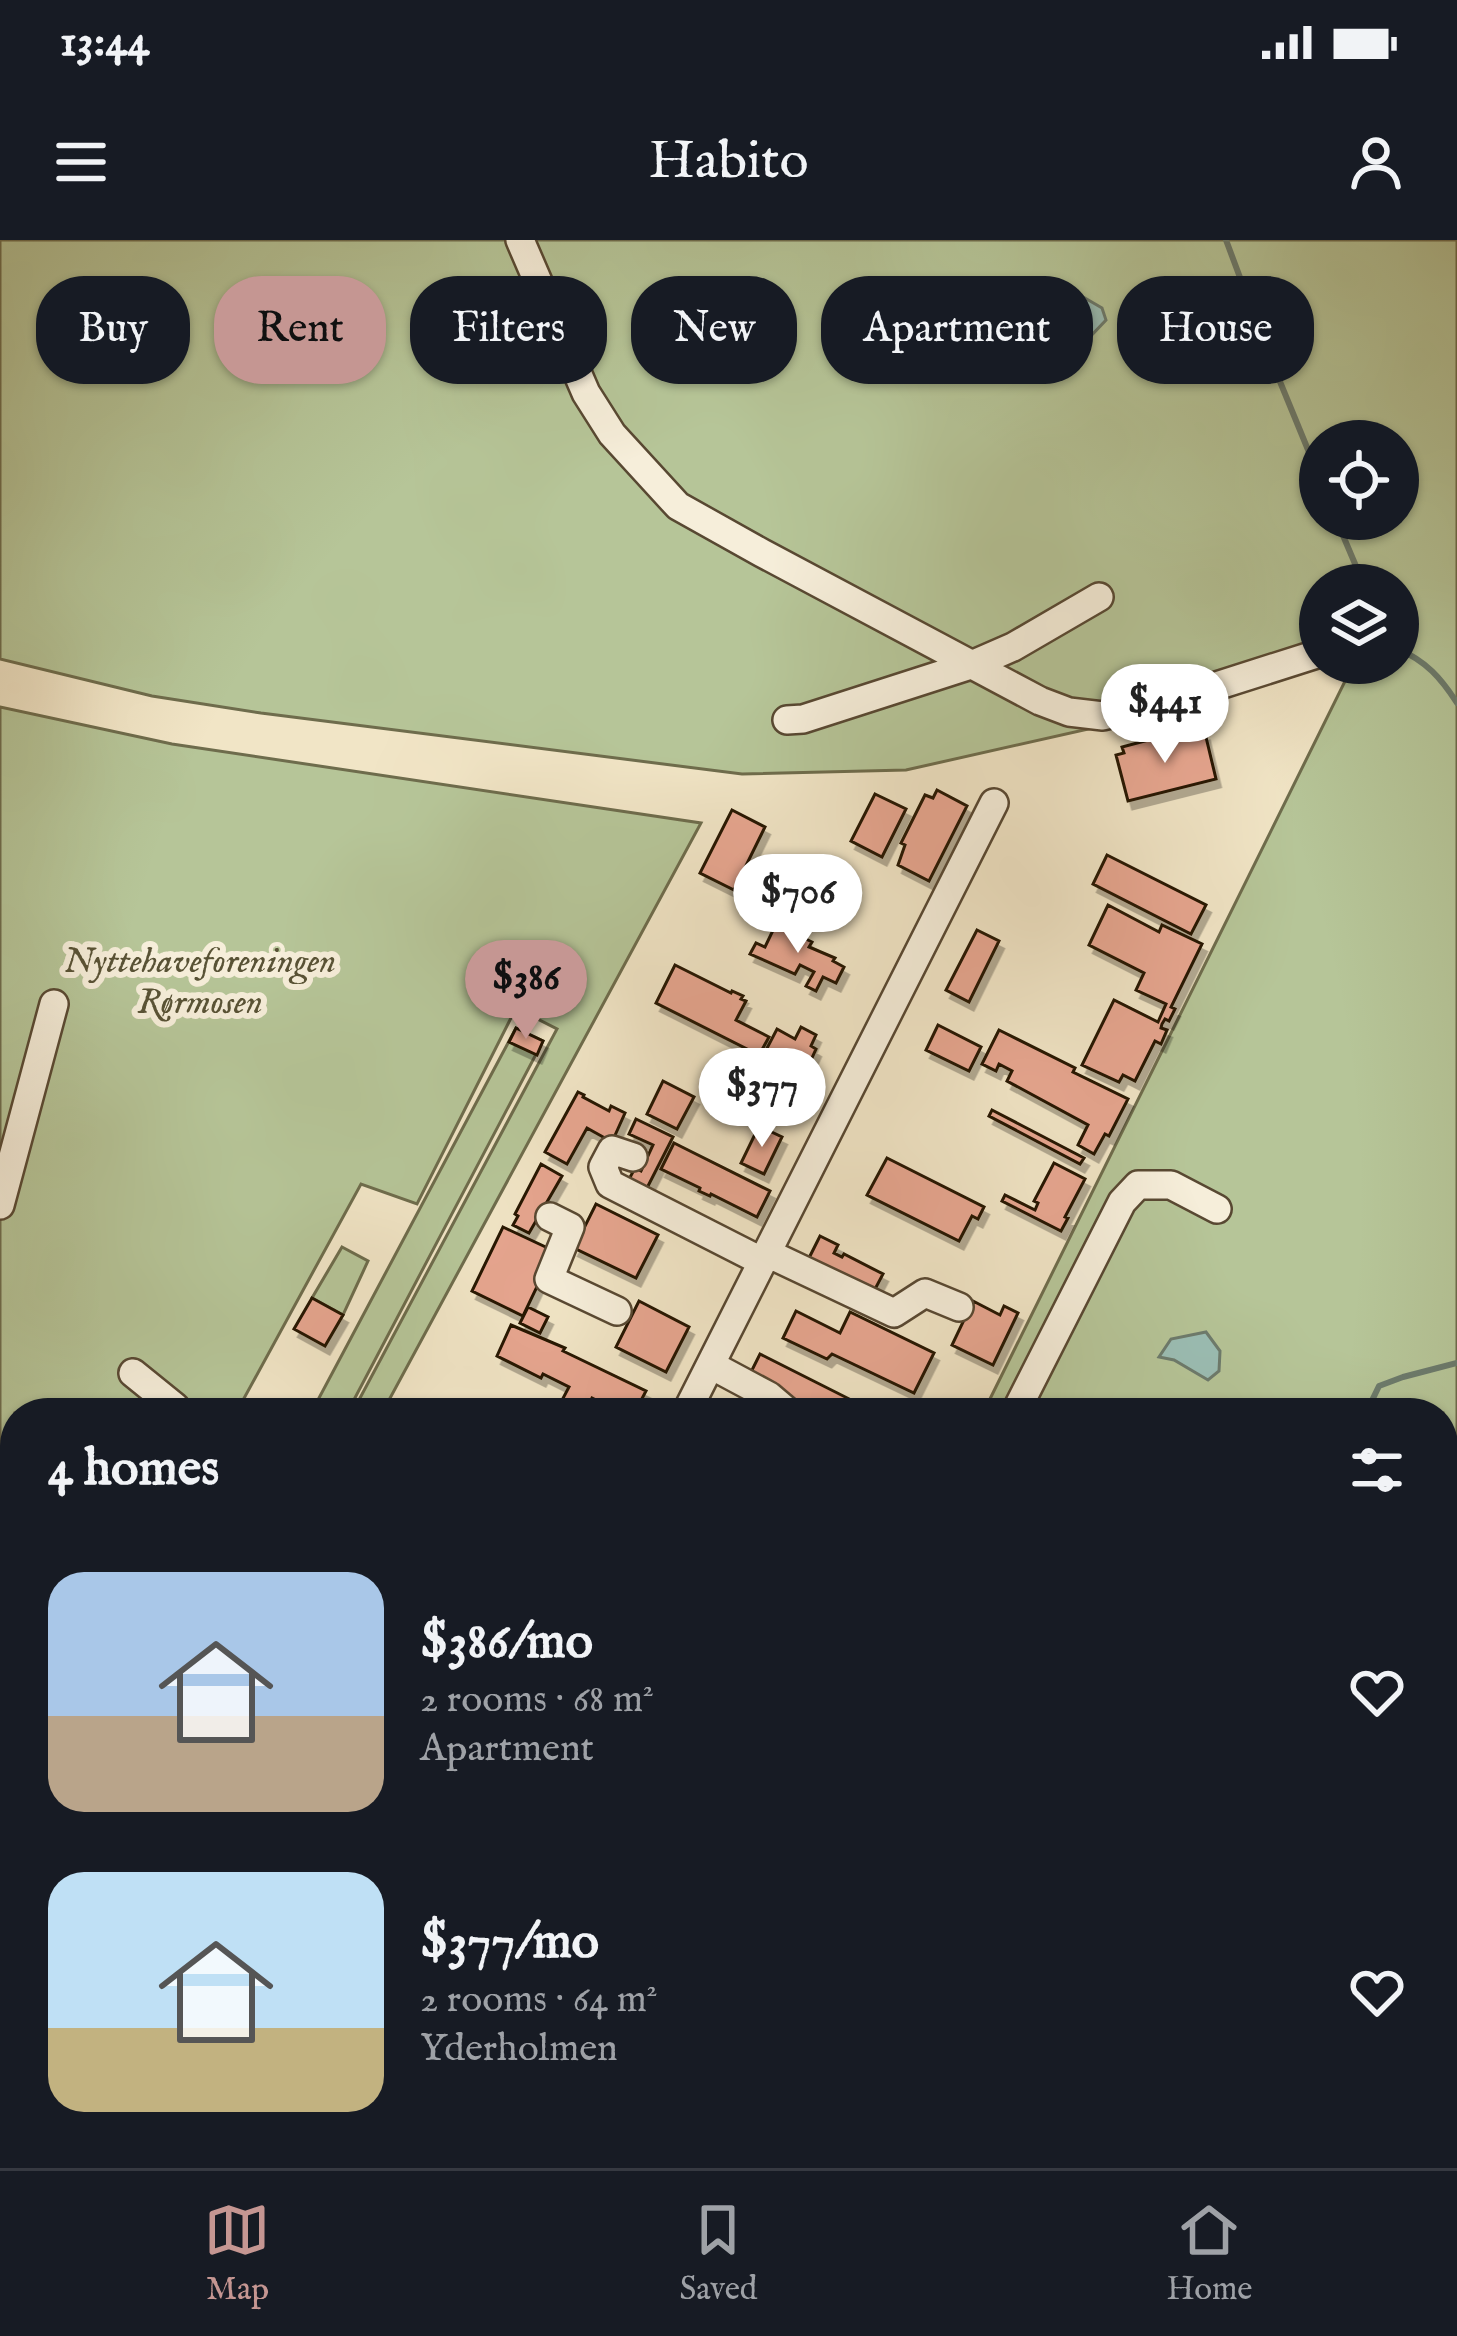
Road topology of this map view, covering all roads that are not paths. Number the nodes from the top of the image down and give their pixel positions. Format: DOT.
graph roads {
  1 [pos="520,240"];
  2 [pos="1100,597"];
  3 [pos="1299,660"];
  4 [pos="974,664"];
  5 [pos="787,721"];
  6 [pos="994,803"];
  7 [pos="54,1004"];
  8 [pos="633,1157"];
  9 [pos="0,1205"];
  10 [pos="1217,1209"];
  11 [pos="550,1217"];
  12 [pos="765,1258"];
  13 [pos="959,1307"];
  14 [pos="617,1311"];
  15 [pos="711,1365"];
  16 [pos="133,1372"];
  17 [pos="164,1398"];
  18 [pos="694,1398"];
  19 [pos="771,1398"];
  20 [pos="1023,1398"];
  1 -- 4 [label="street"];
  2 -- 4 [label="street"];
  3 -- 4 [label="street"];
  4 -- 5 [label="street"];
  6 -- 12 [label="street"];
  7 -- 9 [label="street"];
  8 -- 12 [label="street"];
  10 -- 20 [label="street"];
  11 -- 14 [label="street"];
  12 -- 13 [label="street"];
  12 -- 15 [label="street"];
  15 -- 18 [label="street"];
  15 -- 19 [label="street"];
  16 -- 17 [label="street"];
}
